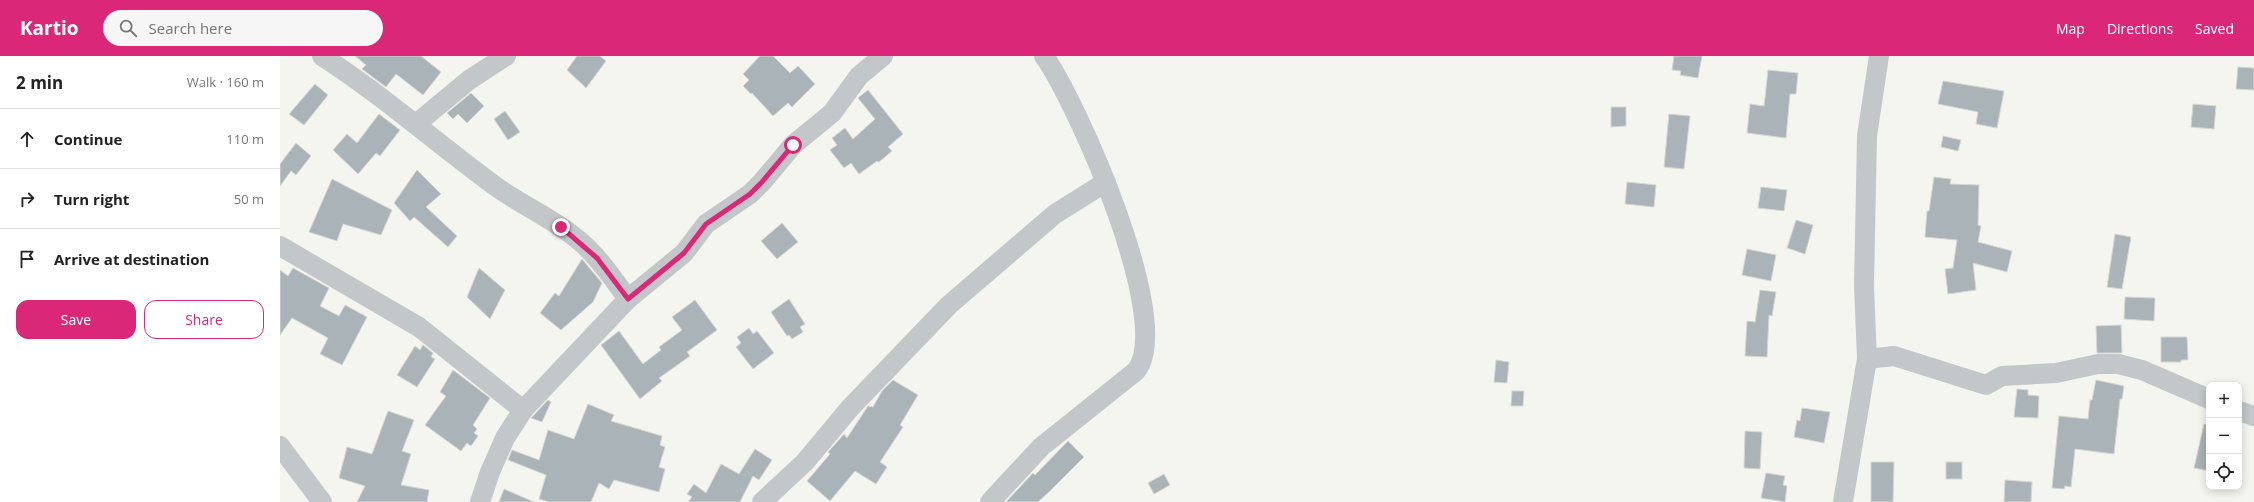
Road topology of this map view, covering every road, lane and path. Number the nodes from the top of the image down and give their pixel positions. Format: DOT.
graph roads {
  1 [pos="322,56"];
  2 [pos="506,56"];
  3 [pos="883,56"];
  4 [pos="1044,56"];
  5 [pos="1879,56"];
  6 [pos="416,124"];
  7 [pos="1106,182"];
  8 [pos="280,246"];
  9 [pos="628,299"];
  10 [pos="1867,359"];
  11 [pos="2206,398"];
  12 [pos="524,410"];
  13 [pos="2242,412"];
  14 [pos="2254,416"];
  15 [pos="280,446"];
  16 [pos="322,502"];
  17 [pos="480,502"];
  18 [pos="762,502"];
  19 [pos="990,502"];
  20 [pos="1843,502"];
  1 -- 6 [label="street"];
  2 -- 6 [label="street"];
  3 -- 9 [label="street"];
  4 -- 7 [label="street"];
  5 -- 10 [label="street"];
  6 -- 9 [label="street"];
  7 -- 18 [label="street"];
  7 -- 19 [label="street"];
  8 -- 12 [label="street"];
  9 -- 12 [label="street"];
  10 -- 11 [label="street"];
  10 -- 20 [label="street"];
  12 -- 17 [label="street"];
  13 -- 14 [label="street"];
  15 -- 16 [label="street"];
}
